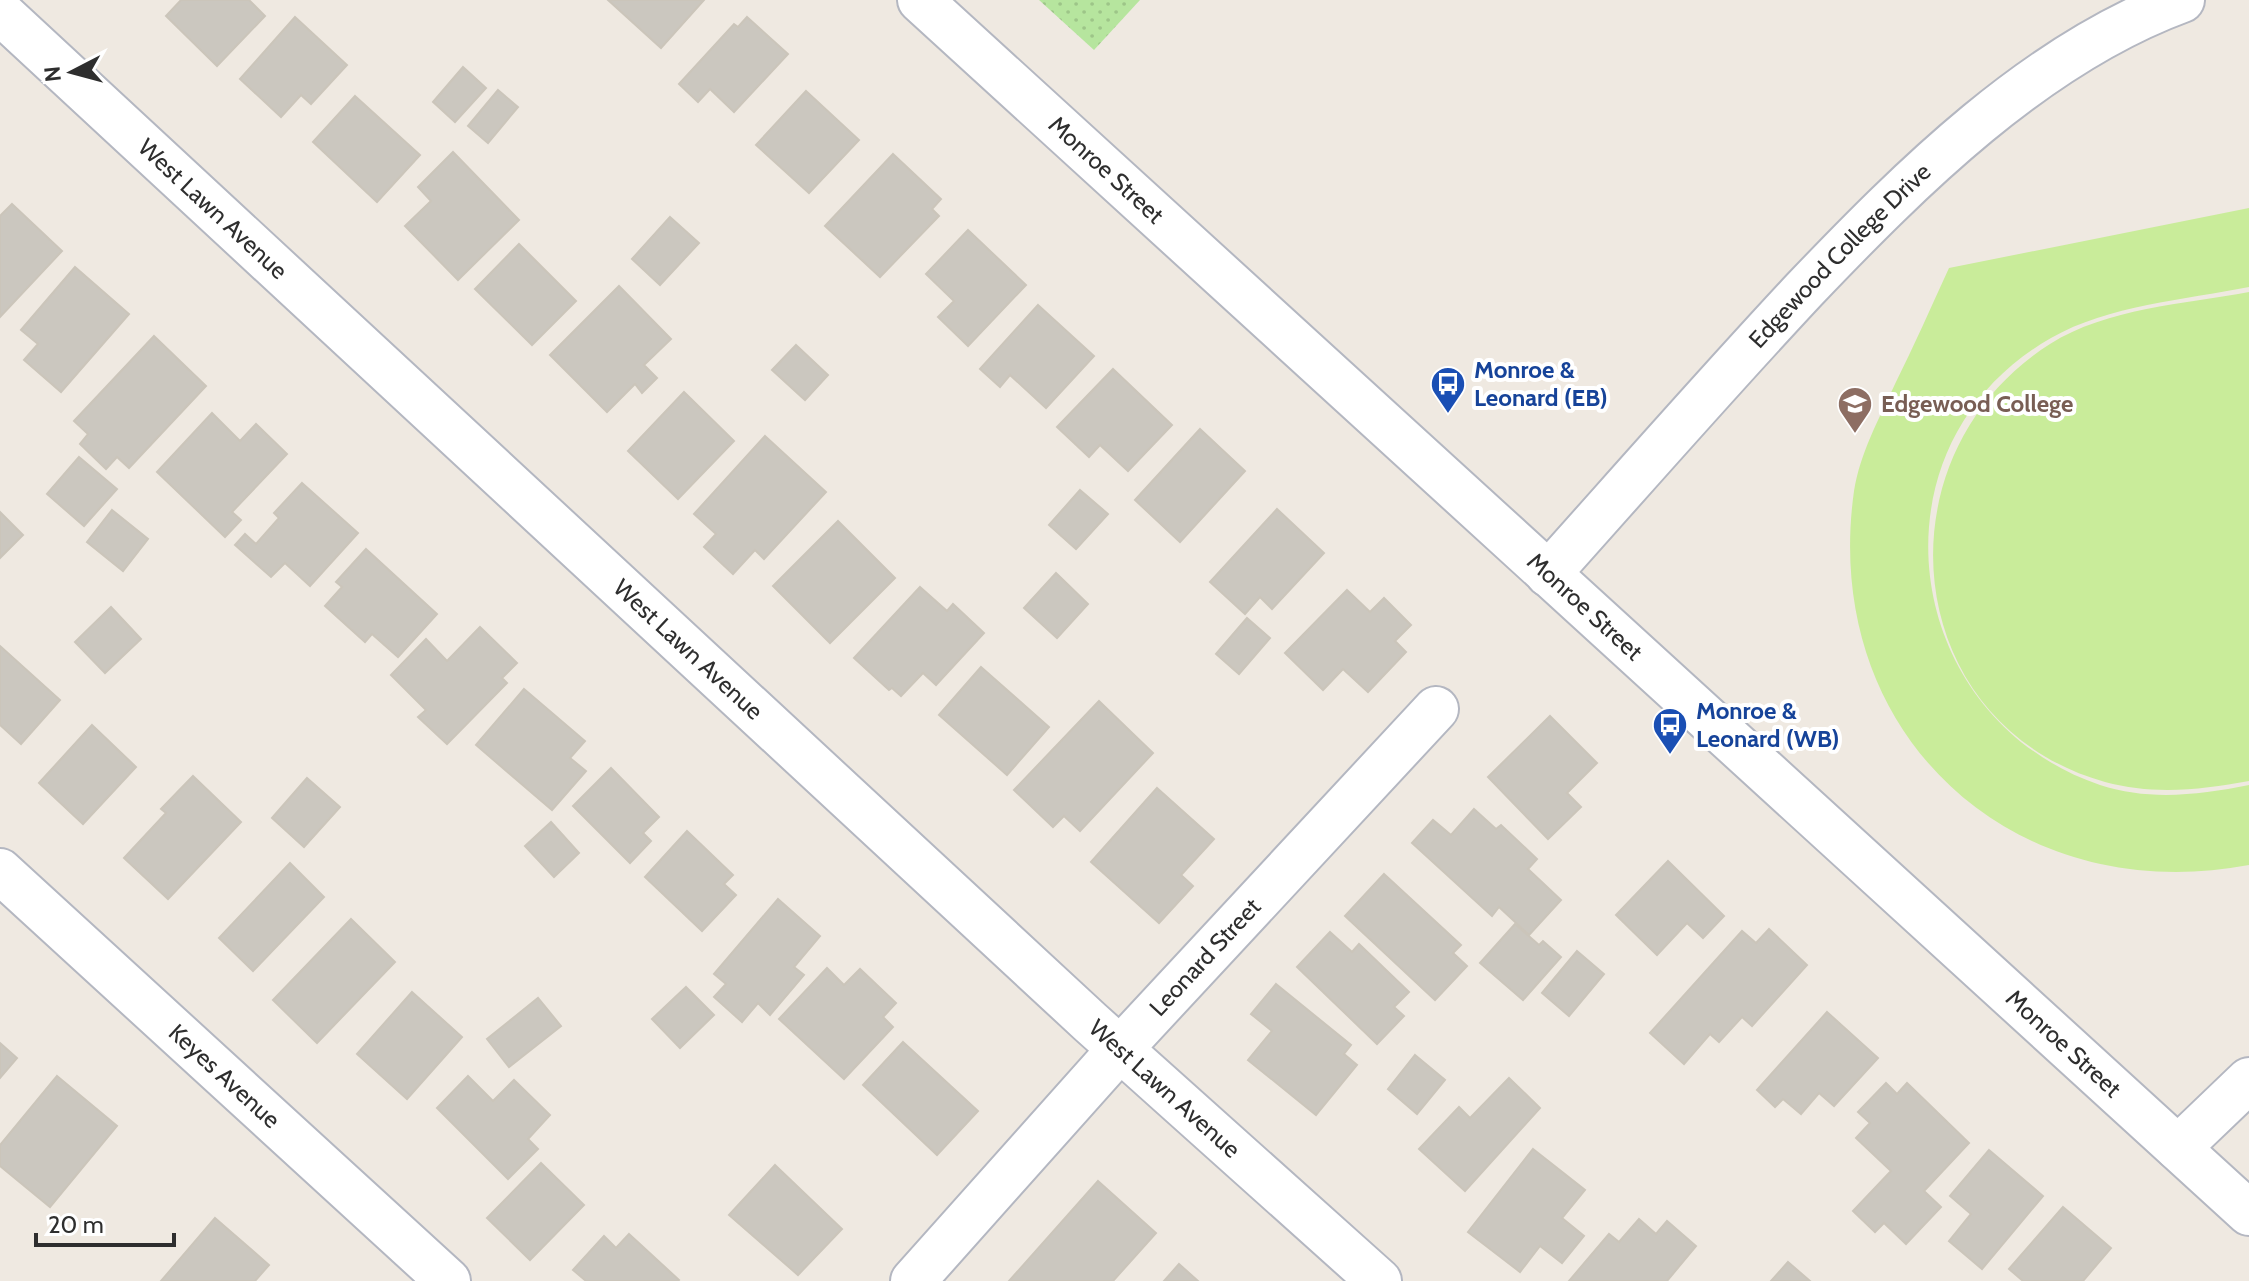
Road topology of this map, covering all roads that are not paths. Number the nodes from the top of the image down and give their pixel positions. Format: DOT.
graph roads {
  1 [pos="920,0"];
  2 [pos="2182,0"];
  3 [pos="0,12"];
  4 [pos="1548,574"];
  5 [pos="1436,709"];
  6 [pos="0,871"];
  7 [pos="1120,1049"];
  8 [pos="2249,1080"];
  9 [pos="2178,1148"];
  10 [pos="2249,1213"];
  11 [pos="448,1281"];
  12 [pos="913,1281"];
  13 [pos="1379,1281"];
  1 -- 4 [label="street, Monroe Street"];
  2 -- 4 [label="street, Edgewood College Drive"];
  3 -- 7 [label="street, West Lawn Avenue"];
  4 -- 9 [label="street, Monroe Street"];
  5 -- 7 [label="street, Leonard Street"];
  6 -- 11 [label="street, Keyes Avenue"];
  7 -- 12 [label="street, Leonard Street"];
  7 -- 13 [label="street, West Lawn Avenue"];
  8 -- 9 [label="street"];
  9 -- 10 [label="street, Monroe Street"];
}
